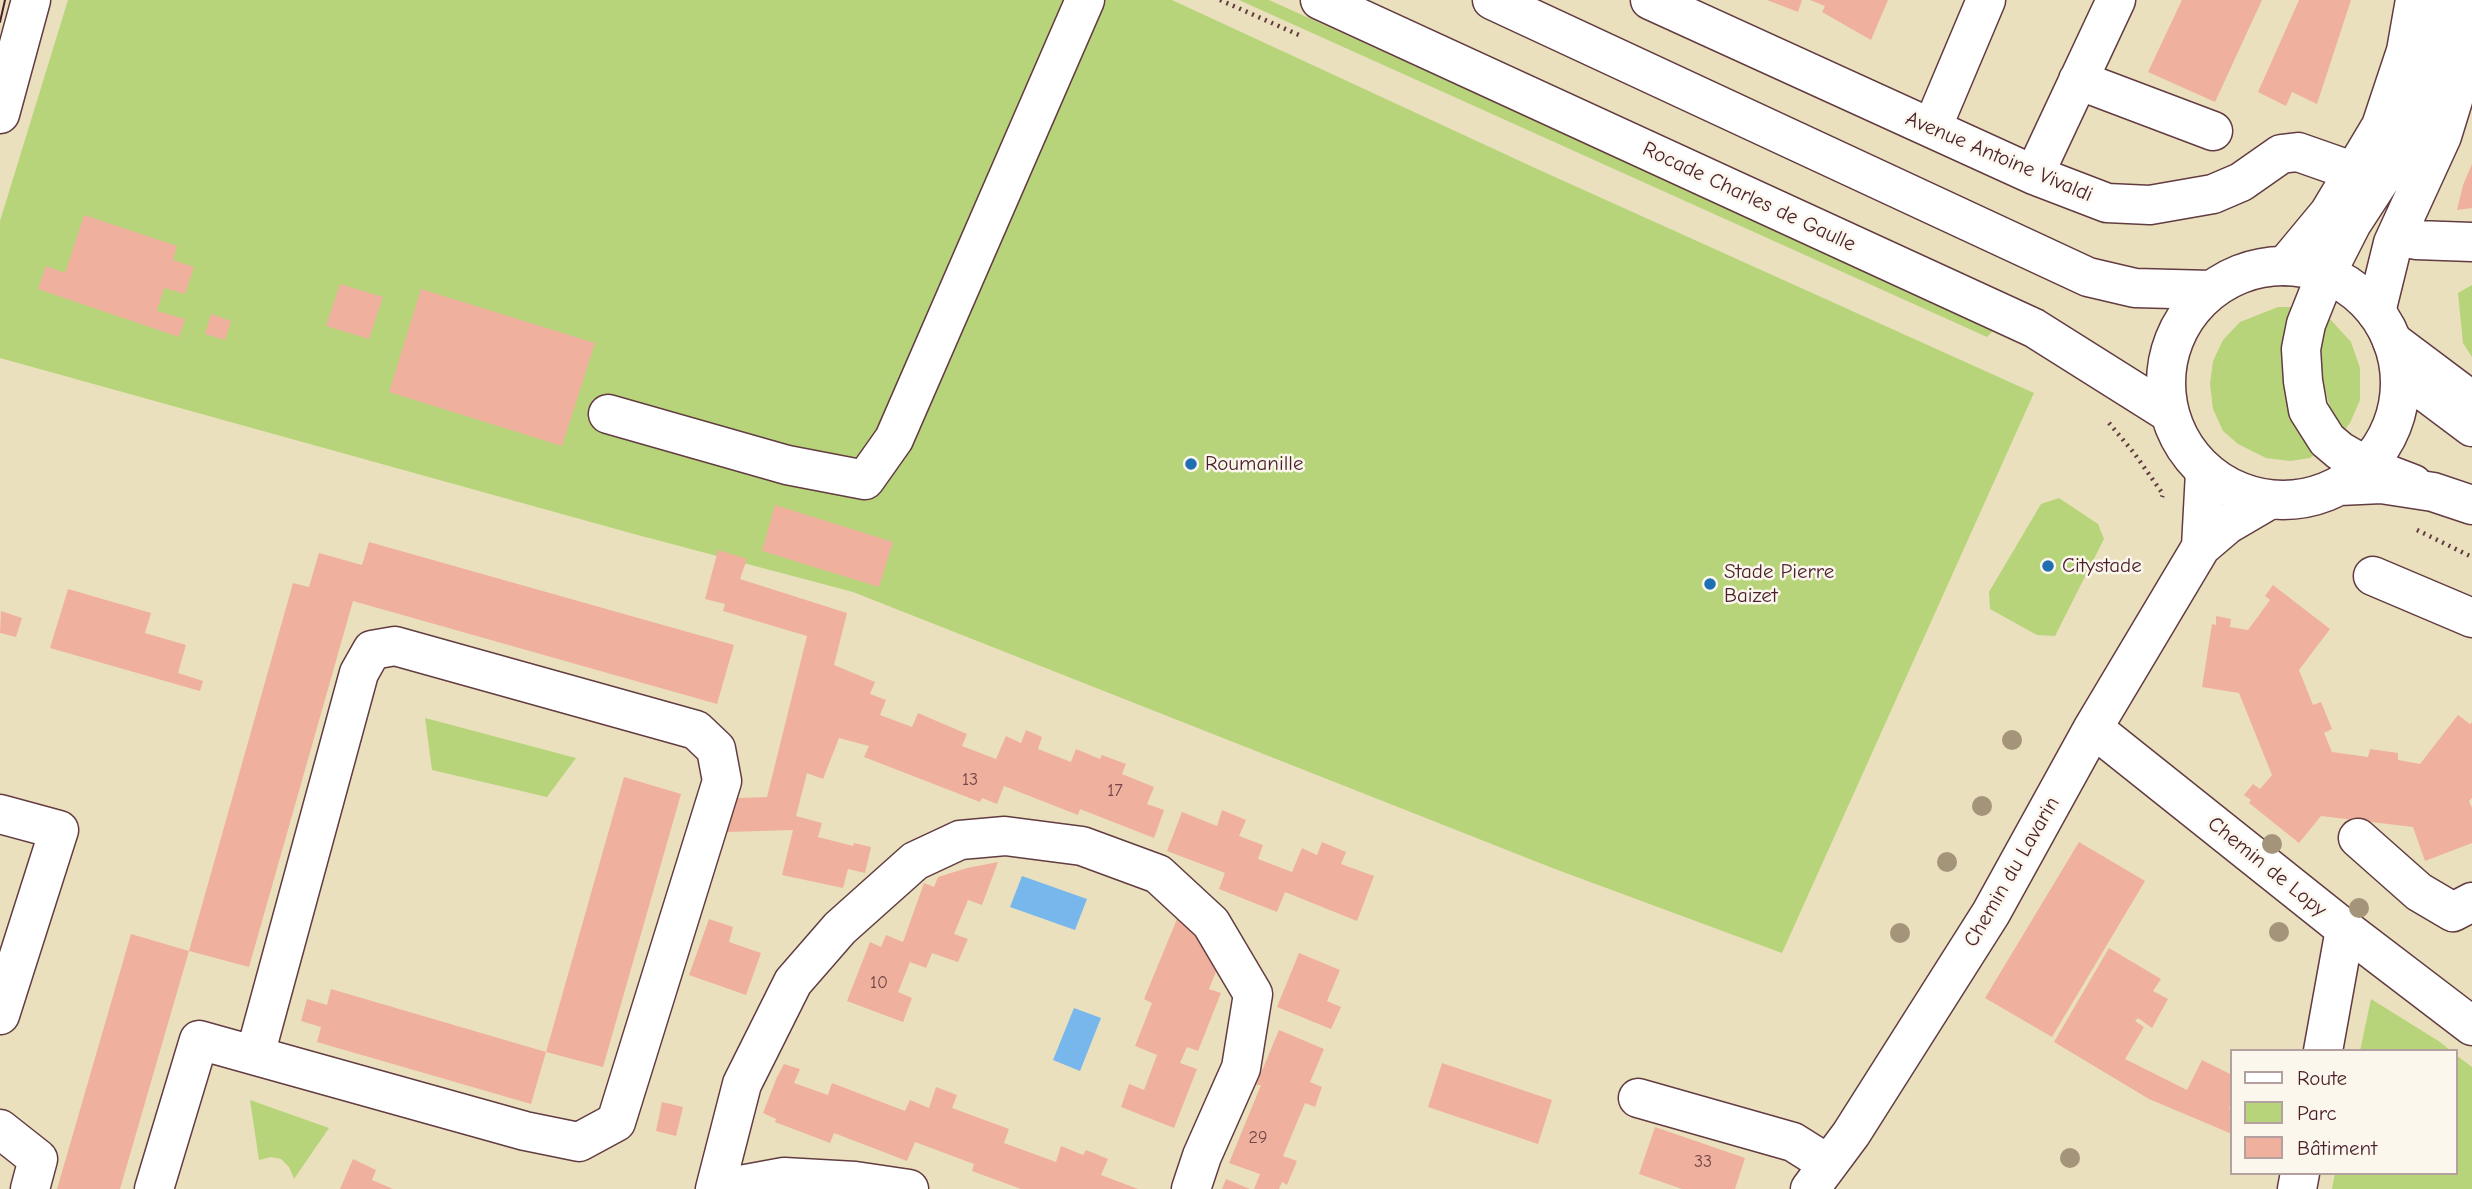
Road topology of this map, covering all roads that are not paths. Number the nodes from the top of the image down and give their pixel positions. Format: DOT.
graph roads {
  1 [pos="31,0"];
  2 [pos="1084,0"];
  3 [pos="1320,0"];
  4 [pos="1492,0"];
  5 [pos="1650,0"];
  6 [pos="1986,0"];
  7 [pos="2116,0"];
  8 [pos="2415,0"];
  9 [pos="2445,0"];
  10 [pos="2472,5"];
  11 [pos="1708,12"];
  12 [pos="2078,80"];
  13 [pos="0,114"];
  14 [pos="1932,128"];
  15 [pos="2213,131"];
  16 [pos="2355,172"];
  17 [pos="2034,175"];
  18 [pos="2395,239"];
  19 [pos="2472,242"];
  20 [pos="2285,266"];
  21 [pos="2326,274"];
  22 [pos="2211,290"];
  23 [pos="2389,342"];
  24 [pos="2472,401"];
  25 [pos="2169,413"];
  26 [pos="608,414"];
  27 [pos="2472,427"];
  28 [pos="2205,472"];
  29 [pos="2353,476"];
  30 [pos="2269,500"];
  31 [pos="2472,505"];
  32 [pos="2201,547"];
  33 [pos="2373,576"];
  34 [pos="2472,618"];
  35 [pos="2093,728"];
  36 [pos="0,814"];
  37 [pos="2358,838"];
  38 [pos="2472,902"];
  39 [pos="2344,929"];
  40 [pos="0,1015"];
  41 [pos="2472,1026"];
  42 [pos="2323,1049"];
  43 [pos="256,1055"];
  44 [pos="1638,1098"];
  45 [pos="0,1129"];
  46 [pos="1819,1177"];
  47 [pos="30,1189"];
  48 [pos="154,1189"];
  49 [pos="717,1189"];
  50 [pos="909,1189"];
  51 [pos="1191,1189"];
  1 -- 13 [label="street"];
  2 -- 26 [label="street"];
  3 -- 25 [label="street, Rocade Charles de Gaulle"];
  4 -- 22 [label="street"];
  5 -- 11 [label="street, Avenue Antoine Vivaldi"];
  6 -- 14 [label="street"];
  7 -- 12 [label="street"];
  8 -- 16 [label="street"];
  9 -- 21 [label="street"];
  10 -- 18 [label="street"];
  11 -- 14 [label="street, Avenue Antoine Vivaldi"];
  12 -- 15 [label="street"];
  12 -- 17 [label="street"];
  14 -- 17 [label="street, Avenue Antoine Vivaldi"];
  16 -- 17 [label="street, Avenue Antoine Vivaldi"];
  16 -- 20 [label="street"];
  18 -- 19 [label="street"];
  18 -- 23 [label="street"];
  20 -- 21 [label="street"];
  20 -- 22 [label="street"];
  21 -- 23 [label="street"];
  21 -- 29 [label="street"];
  22 -- 25 [label="street"];
  23 -- 24 [label="street"];
  23 -- 27 [label="street"];
  23 -- 29 [label="street"];
  25 -- 28 [label="street"];
  28 -- 30 [label="street"];
  28 -- 32 [label="street, Chemin du Lavarin"];
  29 -- 30 [label="street"];
  29 -- 31 [label="street"];
  30 -- 32 [label="street, Chemin du Lavarin"];
  32 -- 35 [label="street, Chemin du Lavarin"];
  33 -- 34 [label="street"];
  35 -- 39 [label="street, Chemin de Lopy"];
  35 -- 46 [label="street, Chemin du Lavarin"];
  36 -- 40 [label="street"];
  37 -- 38 [label="street"];
  39 -- 41 [label="street"];
  39 -- 42 [label="street, Chemin de Lopy"];
  43 -- 43 [label="street"];
  43 -- 48 [label="street"];
  44 -- 46 [label="street"];
  45 -- 47 [label="street"];
  49 -- 50 [label="street"];
  49 -- 51 [label="street"];
}
